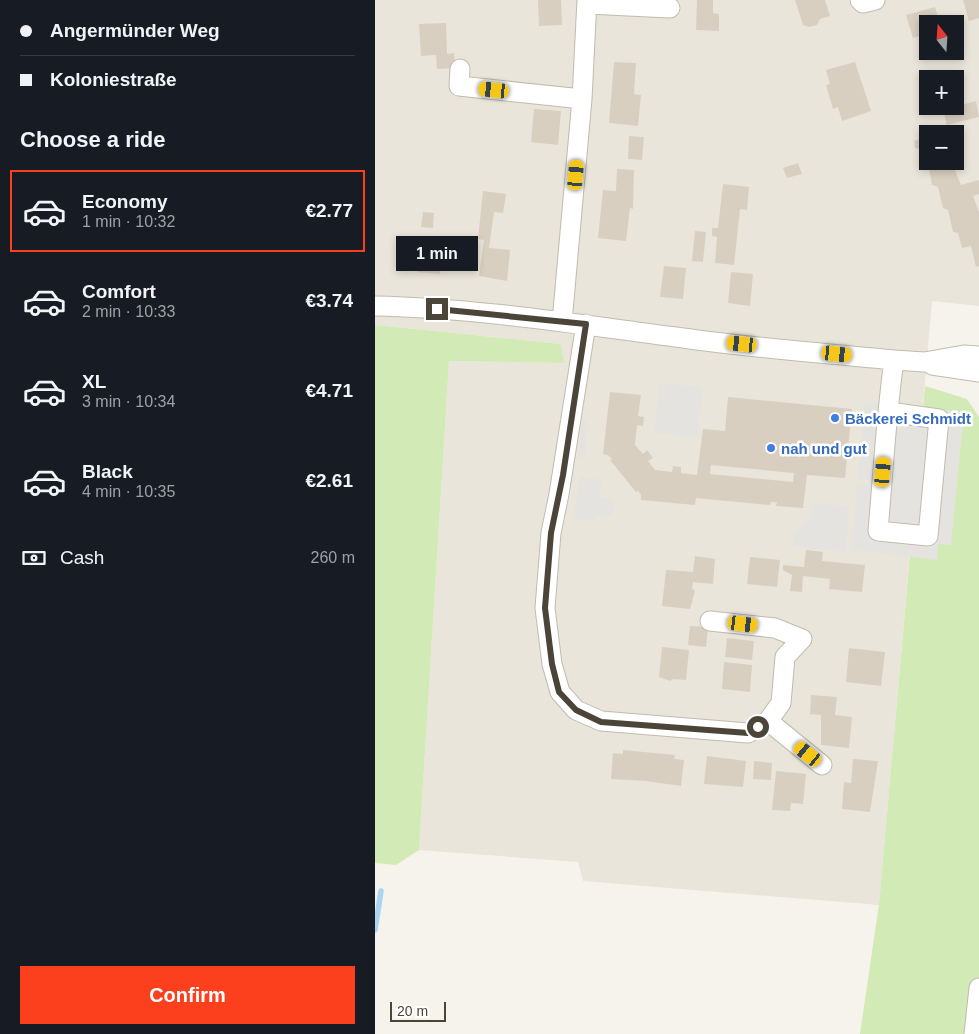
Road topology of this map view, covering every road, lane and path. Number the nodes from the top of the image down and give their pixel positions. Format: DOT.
graph roads {
  1 [pos="860,0"];
  2 [pos="875,0"];
  3 [pos="587,2"];
  4 [pos="670,8"];
  5 [pos="460,69"];
  6 [pos="582,99"];
  7 [pos="375,306"];
  8 [pos="562,322"];
  9 [pos="586,324"];
  10 [pos="979,356"];
  11 [pos="893,360"];
  12 [pos="924,362"];
  13 [pos="979,372"];
  14 [pos="889,412"];
  15 [pos="710,621"];
  16 [pos="768,721"];
  17 [pos="822,765"];
  18 [pos="979,988"];
  19 [pos="975,1034"];
  1 -- 2 [label="street"];
  3 -- 4 [label="street"];
  3 -- 6 [label="street"];
  5 -- 6 [label="street"];
  6 -- 8 [label="street"];
  7 -- 8 [label="street"];
  8 -- 9 [label="street"];
  9 -- 11 [label="street"];
  9 -- 16 [label="street"];
  10 -- 12 [label="street"];
  11 -- 12 [label="street"];
  11 -- 14 [label="street"];
  12 -- 13 [label="street"];
  14 -- 14 [label="street"];
  15 -- 16 [label="street"];
  16 -- 17 [label="street"];
  18 -- 19 [label="street"];
}
